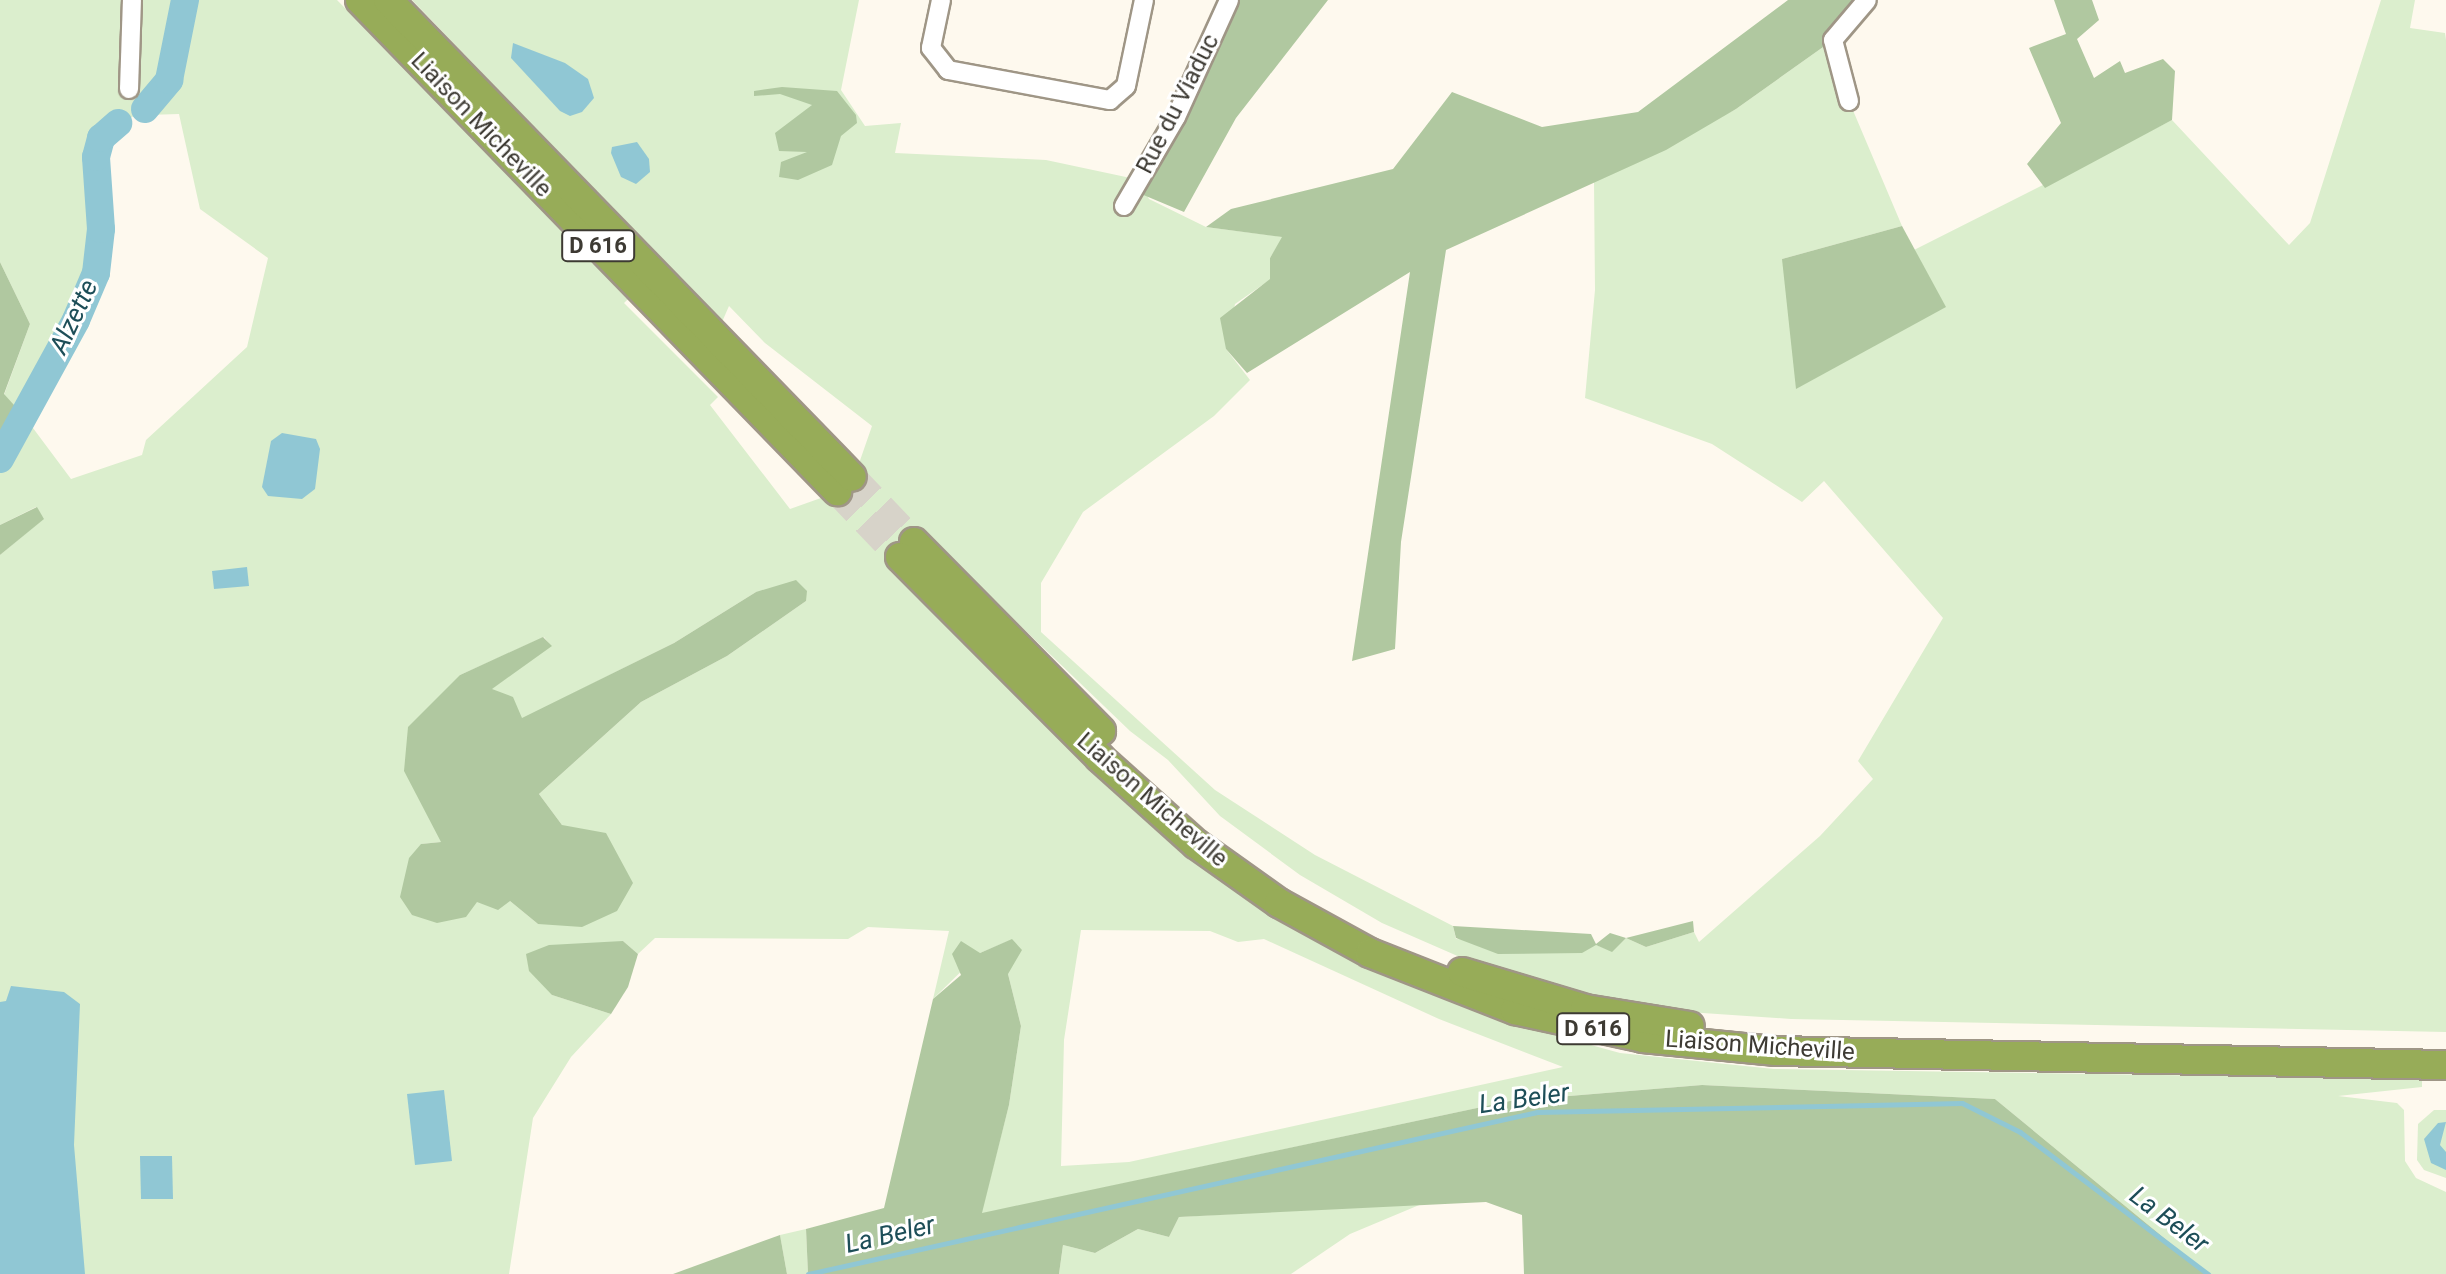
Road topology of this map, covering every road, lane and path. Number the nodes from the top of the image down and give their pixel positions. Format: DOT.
graph roads {
  1 [pos="132,0"];
  2 [pos="360,0"];
  3 [pos="388,0"];
  4 [pos="941,0"];
  5 [pos="1144,0"];
  6 [pos="1229,0"];
  7 [pos="1867,0"];
  8 [pos="129,89"];
  9 [pos="1849,101"];
  10 [pos="1124,206"];
  11 [pos="2446,1046"];
  12 [pos="2446,1065"];
  1 -- 8 [label="street"];
  2 -- 3 [label="highway, Liaison Micheville / D 616"];
  4 -- 5 [label="street"];
  6 -- 10 [label="street, Rue du Viaduc"];
  7 -- 9 [label="street"];
  11 -- 12 [label="highway, Liaison Micheville / D 616"];
}
